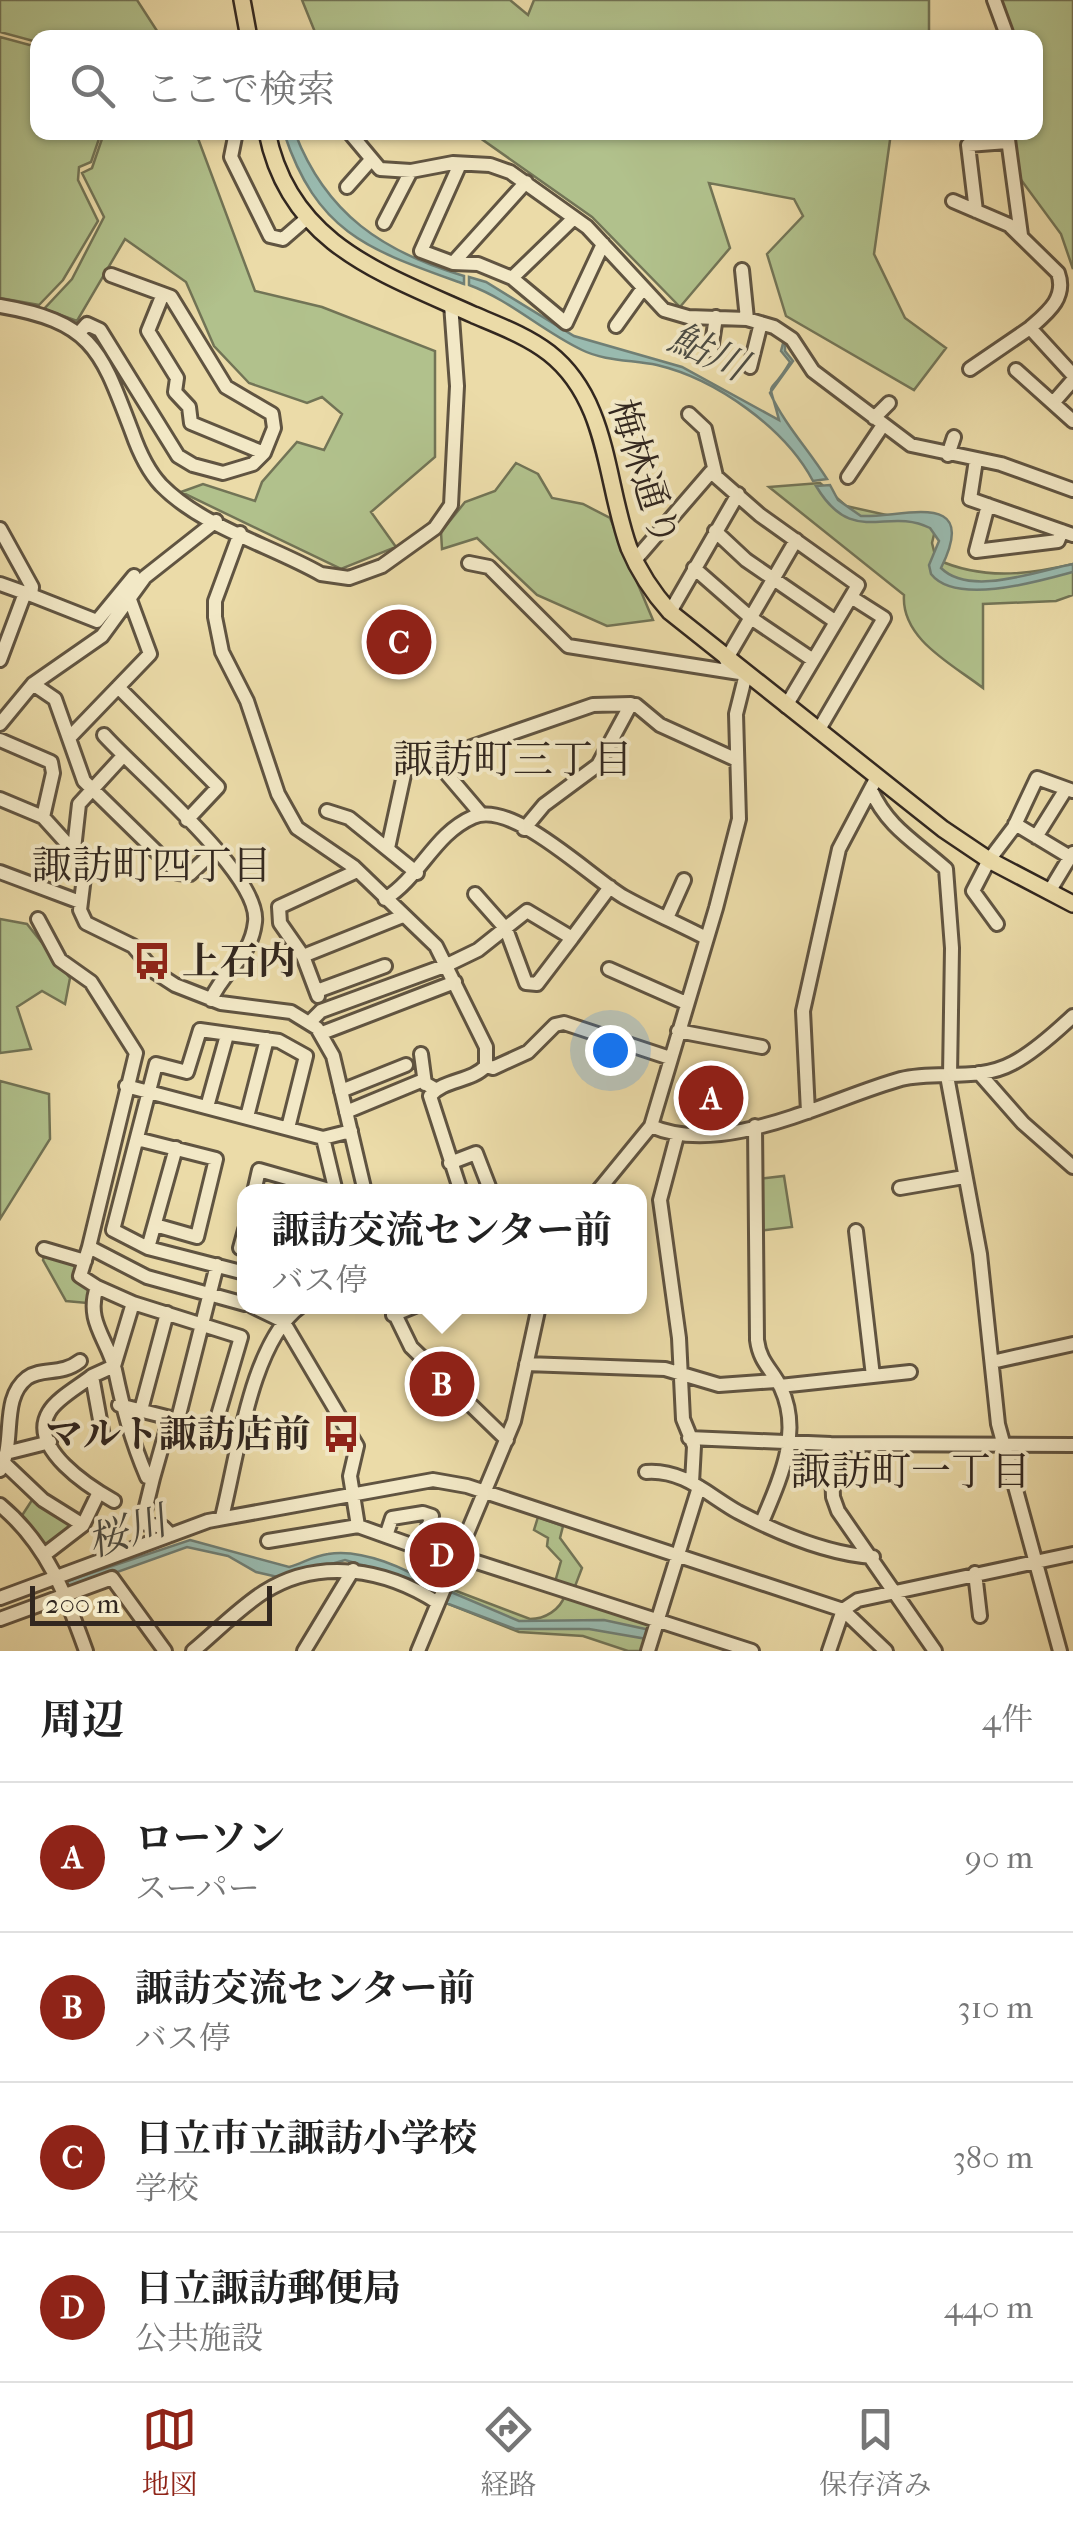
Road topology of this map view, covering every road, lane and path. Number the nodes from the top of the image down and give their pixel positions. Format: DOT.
graph roads {
  1 [pos="242,0"];
  2 [pos="994,0"];
  3 [pos="248,30"];
  4 [pos="1005,30"];
  5 [pos="234,140"];
  6 [pos="269,140"];
  7 [pos="356,140"];
  8 [pos="992,140"];
  9 [pos="1007,140"];
  10 [pos="370,160"];
  11 [pos="460,164"];
  12 [pos="411,170"];
  13 [pos="526,182"];
  14 [pos="346,187"];
  15 [pos="952,201"];
  16 [pos="976,210"];
  17 [pos="574,218"];
  18 [pos="306,219"];
  19 [pos="384,223"];
  20 [pos="1021,235"];
  21 [pos="603,244"];
  22 [pos="454,263"];
  23 [pos="742,270"];
  24 [pos="111,275"];
  25 [pos="512,278"];
  26 [pos="641,290"];
  27 [pos="162,294"];
  28 [pos="451,304"];
  29 [pos="0,306"];
  30 [pos="716,317"];
  31 [pos="754,321"];
  32 [pos="616,326"];
  33 [pos="1030,328"];
  34 [pos="78,334"];
  35 [pos="711,350"];
  36 [pos="750,367"];
  37 [pos="970,369"];
  38 [pos="1016,370"];
  39 [pos="1073,378"];
  40 [pos="889,403"];
  41 [pos="1053,403"];
  42 [pos="689,414"];
  43 [pos="1073,421"];
  44 [pos="878,422"];
  45 [pos="191,423"];
  46 [pos="167,434"];
  47 [pos="954,437"];
  48 [pos="264,453"];
  49 [pos="948,455"];
  50 [pos="976,460"];
  51 [pos="716,476"];
  52 [pos="848,477"];
  53 [pos="1073,490"];
  54 [pos="738,494"];
  55 [pos="988,505"];
  56 [pos="216,522"];
  57 [pos="0,529"];
  58 [pos="715,531"];
  59 [pos="240,533"];
  60 [pos="1068,533"];
  61 [pos="796,540"];
  62 [pos="634,560"];
  63 [pos="469,564"];
  64 [pos="694,568"];
  65 [pos="134,576"];
  66 [pos="773,578"];
  67 [pos="0,584"];
  68 [pos="28,594"];
  69 [pos="851,596"];
  70 [pos="129,597"];
  71 [pos="670,612"];
  72 [pos="751,618"];
  73 [pos="836,622"];
  74 [pos="0,660"];
  75 [pos="726,660"];
  76 [pos="813,660"];
  77 [pos="746,674"];
  78 [pos="33,684"];
  79 [pos="118,688"];
  80 [pos="636,705"];
  81 [pos="786,706"];
  82 [pos="0,724"];
  83 [pos="818,730"];
  84 [pos="104,735"];
  85 [pos="70,738"];
  86 [pos="0,740"];
  87 [pos="123,756"];
  88 [pos="436,760"];
  89 [pos="737,760"];
  90 [pos="874,784"];
  91 [pos="93,789"];
  92 [pos="1070,790"];
  93 [pos="0,799"];
  94 [pos="327,811"];
  95 [pos="481,814"];
  96 [pos="43,817"];
  97 [pos="187,820"];
  98 [pos="1016,824"];
  99 [pos="524,829"];
  100 [pos="1036,837"];
  101 [pos="388,848"];
  102 [pos="74,849"];
  103 [pos="216,849"];
  104 [pos="989,860"];
  105 [pos="1070,863"];
  106 [pos="357,871"];
  107 [pos="0,872"];
  108 [pos="416,873"];
  109 [pos="684,880"];
  110 [pos="610,887"];
  111 [pos="1049,892"];
  112 [pos="475,894"];
  113 [pos="385,899"];
  114 [pos="80,902"];
  115 [pos="1073,904"];
  116 [pos="402,916"];
  117 [pos="666,918"];
  118 [pos="38,919"];
  119 [pos="997,924"];
  120 [pos="506,929"];
  121 [pos="572,938"];
  122 [pos="706,938"];
  123 [pos="303,956"];
  124 [pos="447,965"];
  125 [pos="385,966"];
  126 [pos="608,970"];
  127 [pos="455,982"];
  128 [pos="317,991"];
  129 [pos="211,1000"];
  130 [pos="686,1003"];
  131 [pos="316,1016"];
  132 [pos="1070,1024"];
  133 [pos="678,1031"];
  134 [pos="322,1034"];
  135 [pos="227,1035"];
  136 [pos="268,1040"];
  137 [pos="762,1047"];
  138 [pos="421,1054"];
  139 [pos="670,1058"];
  140 [pos="406,1066"];
  141 [pos="486,1066"];
  142 [pos="979,1073"];
  143 [pos="949,1076"];
  144 [pos="126,1086"];
  145 [pos="430,1087"];
  146 [pos="341,1091"];
  147 [pos="149,1092"];
  148 [pos="207,1107"];
  149 [pos="346,1112"];
  150 [pos="808,1112"];
  151 [pos="247,1117"];
  152 [pos="651,1126"];
  153 [pos="755,1126"];
  154 [pos="288,1128"];
  155 [pos="350,1131"];
  156 [pos="678,1136"];
  157 [pos="323,1138"];
  158 [pos="138,1139"];
  159 [pos="176,1148"];
  160 [pos="450,1163"];
  161 [pos="1073,1167"];
  162 [pos="964,1177"];
  163 [pos="256,1184"];
  164 [pos="293,1184"];
  165 [pos="334,1184"];
  166 [pos="363,1184"];
  167 [pos="458,1184"];
  168 [pos="488,1184"];
  169 [pos="604,1184"];
  170 [pos="900,1188"];
  171 [pos="155,1226"];
  172 [pos="856,1231"];
  173 [pos="148,1248"];
  174 [pos="44,1249"];
  175 [pos="87,1254"];
  176 [pos="217,1266"];
  177 [pos="237,1271"];
  178 [pos="97,1288"];
  179 [pos="210,1294"];
  180 [pos="237,1302"];
  181 [pos="133,1303"];
  182 [pos="167,1313"];
  183 [pos="270,1314"];
  184 [pos="291,1314"];
  185 [pos="394,1314"];
  186 [pos="537,1314"];
  187 [pos="283,1320"];
  188 [pos="202,1325"];
  189 [pos="1073,1344"];
  190 [pos="80,1361"];
  191 [pos="992,1362"];
  192 [pos="526,1364"];
  193 [pos="114,1366"];
  194 [pos="910,1372"];
  195 [pos="682,1373"];
  196 [pos="92,1376"];
  197 [pos="873,1376"];
  198 [pos="778,1384"];
  199 [pos="119,1404"];
  200 [pos="141,1410"];
  201 [pos="174,1418"];
  202 [pos="102,1431"];
  203 [pos="689,1438"];
  204 [pos="507,1440"];
  205 [pos="791,1441"];
  206 [pos="50,1442"];
  207 [pos="831,1444"];
  208 [pos="1002,1444"];
  209 [pos="1073,1445"];
  210 [pos="4,1462"];
  211 [pos="646,1472"];
  212 [pos="153,1478"];
  213 [pos="696,1485"];
  214 [pos="98,1492"];
  215 [pos="484,1492"];
  216 [pos="353,1495"];
  217 [pos="114,1501"];
  218 [pos="0,1505"];
  219 [pos="222,1518"];
  220 [pos="762,1522"];
  221 [pos="84,1525"];
  222 [pos="358,1526"];
  223 [pos="170,1534"];
  224 [pos="386,1536"];
  225 [pos="268,1541"];
  226 [pos="44,1554"];
  227 [pos="1073,1554"];
  228 [pos="680,1555"];
  229 [pos="458,1556"];
  230 [pos="873,1556"];
  231 [pos="1038,1561"];
  232 [pos="353,1570"];
  233 [pos="975,1573"];
  234 [pos="63,1586"];
  235 [pos="895,1589"];
  236 [pos="2,1592"];
  237 [pos="441,1596"];
  238 [pos="843,1610"];
  239 [pos="980,1616"];
  240 [pos="0,1619"];
  241 [pos="653,1636"];
  242 [pos="86,1651"];
  243 [pos="165,1651"];
  244 [pos="193,1651"];
  245 [pos="304,1651"];
  246 [pos="418,1651"];
  247 [pos="752,1651"];
  248 [pos="829,1651"];
  249 [pos="886,1651"];
  250 [pos="935,1651"];
  251 [pos="1060,1651"];
  1 -- 3 [label="main road"];
  2 -- 4 [label="street"];
  5 -- 18 [label="street"];
  6 -- 18 [label="main road, 梅林通り"];
  7 -- 10 [label="street"];
  8 -- 16 [label="street"];
  9 -- 20 [label="street"];
  10 -- 12 [label="street"];
  10 -- 14 [label="street"];
  11 -- 12 [label="street"];
  11 -- 13 [label="street"];
  11 -- 22 [label="street"];
  12 -- 19 [label="street"];
  13 -- 17 [label="street"];
  13 -- 22 [label="street"];
  15 -- 16 [label="street"];
  16 -- 20 [label="street"];
  17 -- 21 [label="street"];
  17 -- 25 [label="street"];
  18 -- 28 [label="main road, 梅林通り"];
  20 -- 33 [label="street"];
  21 -- 25 [label="street"];
  21 -- 26 [label="street"];
  22 -- 25 [label="street"];
  23 -- 31 [label="street"];
  24 -- 27 [label="street"];
  26 -- 30 [label="street"];
  26 -- 32 [label="street"];
  27 -- 45 [label="street"];
  27 -- 48 [label="street"];
  28 -- 59 [label="street"];
  28 -- 62 [label="main road, 梅林通り"];
  29 -- 34 [label="street"];
  30 -- 31 [label="street"];
  30 -- 35 [label="street"];
  31 -- 36 [label="street"];
  31 -- 44 [label="street"];
  33 -- 37 [label="street"];
  33 -- 39 [label="street"];
  34 -- 46 [label="street"];
  34 -- 56 [label="street"];
  38 -- 41 [label="street"];
  39 -- 41 [label="street"];
  40 -- 44 [label="street"];
  41 -- 43 [label="street"];
  42 -- 51 [label="street"];
  44 -- 49 [label="street"];
  44 -- 52 [label="street"];
  45 -- 46 [label="street"];
  45 -- 48 [label="street"];
  46 -- 48 [label="street"];
  47 -- 49 [label="street"];
  49 -- 50 [label="street"];
  50 -- 53 [label="street"];
  50 -- 55 [label="street"];
  51 -- 54 [label="street"];
  51 -- 62 [label="street"];
  54 -- 58 [label="street"];
  54 -- 61 [label="street"];
  55 -- 60 [label="street"];
  55 -- 60 [label="street"];
  56 -- 59 [label="street"];
  56 -- 70 [label="street"];
  57 -- 68 [label="street"];
  58 -- 64 [label="street"];
  58 -- 66 [label="street"];
  59 -- 106 [label="street"];
  61 -- 66 [label="street"];
  61 -- 69 [label="street"];
  62 -- 71 [label="main road, 梅林通り"];
  63 -- 77 [label="street"];
  64 -- 71 [label="street"];
  64 -- 72 [label="street"];
  65 -- 68 [label="street"];
  66 -- 72 [label="street"];
  66 -- 73 [label="street"];
  67 -- 68 [label="street"];
  68 -- 74 [label="street"];
  69 -- 73 [label="street"];
  69 -- 83 [label="street"];
  70 -- 78 [label="street"];
  70 -- 79 [label="street"];
  71 -- 75 [label="main road, 梅林通り"];
  72 -- 75 [label="street"];
  72 -- 76 [label="street"];
  73 -- 76 [label="street"];
  75 -- 77 [label="main road, 梅林通り"];
  76 -- 81 [label="street"];
  77 -- 81 [label="main road, 梅林通り"];
  77 -- 89 [label="street"];
  78 -- 82 [label="street"];
  78 -- 85 [label="street"];
  79 -- 85 [label="street"];
  79 -- 97 [label="street"];
  80 -- 89 [label="street"];
  81 -- 83 [label="main road, 梅林通り"];
  83 -- 90 [label="main road, 梅林通り"];
  84 -- 87 [label="street"];
  85 -- 91 [label="street"];
  86 -- 96 [label="street"];
  87 -- 91 [label="street"];
  87 -- 97 [label="street"];
  88 -- 95 [label="street"];
  88 -- 99 [label="street"];
  88 -- 101 [label="street"];
  89 -- 122 [label="street"];
  90 -- 104 [label="main road, 梅林通り"];
  90 -- 143 [label="street"];
  90 -- 150 [label="street"];
  91 -- 102 [label="street"];
  91 -- 103 [label="street"];
  92 -- 98 [label="street"];
  92 -- 100 [label="street"];
  93 -- 96 [label="street"];
  94 -- 101 [label="street"];
  95 -- 99 [label="street"];
  95 -- 108 [label="street"];
  96 -- 102 [label="street"];
  97 -- 103 [label="street"];
  98 -- 100 [label="street"];
  98 -- 104 [label="street"];
  99 -- 110 [label="street"];
  100 -- 105 [label="street"];
  101 -- 108 [label="street"];
  102 -- 114 [label="street"];
  103 -- 129 [label="street"];
  104 -- 111 [label="main road, 梅林通り"];
  104 -- 119 [label="street"];
  105 -- 111 [label="street"];
  106 -- 113 [label="street"];
  106 -- 123 [label="street"];
  107 -- 114 [label="street"];
  108 -- 113 [label="street"];
  109 -- 117 [label="street"];
  110 -- 117 [label="street"];
  110 -- 121 [label="street"];
  111 -- 115 [label="main road, 梅林通り"];
  112 -- 120 [label="street"];
  113 -- 116 [label="street"];
  114 -- 129 [label="street"];
  116 -- 123 [label="street"];
  116 -- 124 [label="street"];
  117 -- 122 [label="street"];
  118 -- 144 [label="street"];
  120 -- 121 [label="street"];
  120 -- 121 [label="street"];
  120 -- 124 [label="street"];
  122 -- 130 [label="street"];
  123 -- 128 [label="street"];
  124 -- 127 [label="street"];
  124 -- 131 [label="street"];
  125 -- 128 [label="street"];
  126 -- 130 [label="street"];
  127 -- 134 [label="street"];
  127 -- 141 [label="street"];
  128 -- 131 [label="street"];
  129 -- 131 [label="street"];
  130 -- 133 [label="street"];
  131 -- 134 [label="street"];
  132 -- 142 [label="street"];
  133 -- 137 [label="street"];
  133 -- 139 [label="street"];
  134 -- 146 [label="street"];
  135 -- 136 [label="street"];
  135 -- 147 [label="street"];
  135 -- 148 [label="street"];
  136 -- 151 [label="street"];
  136 -- 154 [label="street"];
  138 -- 145 [label="street"];
  139 -- 141 [label="street"];
  139 -- 152 [label="street"];
  140 -- 146 [label="street"];
  141 -- 145 [label="street"];
  142 -- 143 [label="street"];
  142 -- 161 [label="street"];
  143 -- 150 [label="street"];
  143 -- 162 [label="street"];
  144 -- 147 [label="street"];
  144 -- 175 [label="street"];
  145 -- 149 [label="street"];
  145 -- 160 [label="street"];
  146 -- 149 [label="street"];
  147 -- 148 [label="street"];
  147 -- 158 [label="street"];
  148 -- 151 [label="street"];
  149 -- 155 [label="street"];
  150 -- 153 [label="street"];
  151 -- 154 [label="street"];
  152 -- 156 [label="street"];
  152 -- 169 [label="street"];
  153 -- 156 [label="street"];
  153 -- 198 [label="street"];
  154 -- 157 [label="street"];
  155 -- 157 [label="street"];
  155 -- 166 [label="street"];
  156 -- 195 [label="street"];
  157 -- 165 [label="street"];
  158 -- 159 [label="street"];
  158 -- 173 [label="street"];
  159 -- 171 [label="street"];
  159 -- 171 [label="street"];
  160 -- 167 [label="street"];
  160 -- 168 [label="street"];
  162 -- 170 [label="street"];
  162 -- 191 [label="street"];
  163 -- 164 [label="street"];
  171 -- 173 [label="street"];
  172 -- 197 [label="street"];
  173 -- 176 [label="street"];
  174 -- 175 [label="street"];
  175 -- 178 [label="street"];
  175 -- 179 [label="street"];
  176 -- 177 [label="street"];
  176 -- 179 [label="street"];
  178 -- 181 [label="street"];
  178 -- 193 [label="street"];
  179 -- 180 [label="street"];
  179 -- 188 [label="street"];
  181 -- 182 [label="street"];
  181 -- 193 [label="street"];
  182 -- 188 [label="street"];
  182 -- 200 [label="street"];
  183 -- 187 [label="street"];
  184 -- 187 [label="street"];
  185 -- 204 [label="street"];
  186 -- 192 [label="street"];
  187 -- 216 [label="street"];
  187 -- 219 [label="street"];
  188 -- 201 [label="street"];
  188 -- 201 [label="street"];
  189 -- 191 [label="street"];
  190 -- 210 [label="street"];
  191 -- 208 [label="street"];
  192 -- 195 [label="street"];
  192 -- 204 [label="street"];
  193 -- 196 [label="street"];
  193 -- 199 [label="street"];
  194 -- 197 [label="street"];
  195 -- 198 [label="street"];
  195 -- 203 [label="street"];
  196 -- 202 [label="street"];
  196 -- 206 [label="street"];
  197 -- 198 [label="street"];
  198 -- 205 [label="street"];
  199 -- 200 [label="street"];
  199 -- 212 [label="street"];
  200 -- 201 [label="street"];
  201 -- 212 [label="street"];
  203 -- 205 [label="street"];
  203 -- 213 [label="street"];
  204 -- 215 [label="street"];
  205 -- 207 [label="street"];
  205 -- 220 [label="street"];
  206 -- 210 [label="street"];
  206 -- 214 [label="street"];
  207 -- 208 [label="street"];
  207 -- 230 [label="street"];
  208 -- 209 [label="street"];
  208 -- 231 [label="street"];
  210 -- 221 [label="street"];
  211 -- 213 [label="street"];
  212 -- 223 [label="street"];
  213 -- 220 [label="street"];
  213 -- 228 [label="street"];
  214 -- 217 [label="street"];
  214 -- 221 [label="street"];
  215 -- 216 [label="street"];
  215 -- 228 [label="street"];
  215 -- 229 [label="street"];
  216 -- 219 [label="street"];
  216 -- 222 [label="street"];
  218 -- 226 [label="street"];
  219 -- 223 [label="street"];
  220 -- 230 [label="street"];
  221 -- 226 [label="street"];
  222 -- 224 [label="street"];
  222 -- 225 [label="street"];
  223 -- 234 [label="street"];
  226 -- 234 [label="street"];
  227 -- 231 [label="street"];
  228 -- 238 [label="street"];
  228 -- 241 [label="street"];
  229 -- 237 [label="street"];
  229 -- 241 [label="street"];
  230 -- 235 [label="street"];
  231 -- 233 [label="street"];
  231 -- 251 [label="street"];
  232 -- 237 [label="street"];
  232 -- 244 [label="street"];
  232 -- 245 [label="street"];
  233 -- 235 [label="street"];
  233 -- 239 [label="street"];
  234 -- 236 [label="street"];
  234 -- 240 [label="street"];
  234 -- 242 [label="street"];
  234 -- 243 [label="street"];
  235 -- 238 [label="street"];
  235 -- 250 [label="street"];
  237 -- 246 [label="street"];
  238 -- 248 [label="street"];
  238 -- 249 [label="street"];
  241 -- 247 [label="street"];
}
